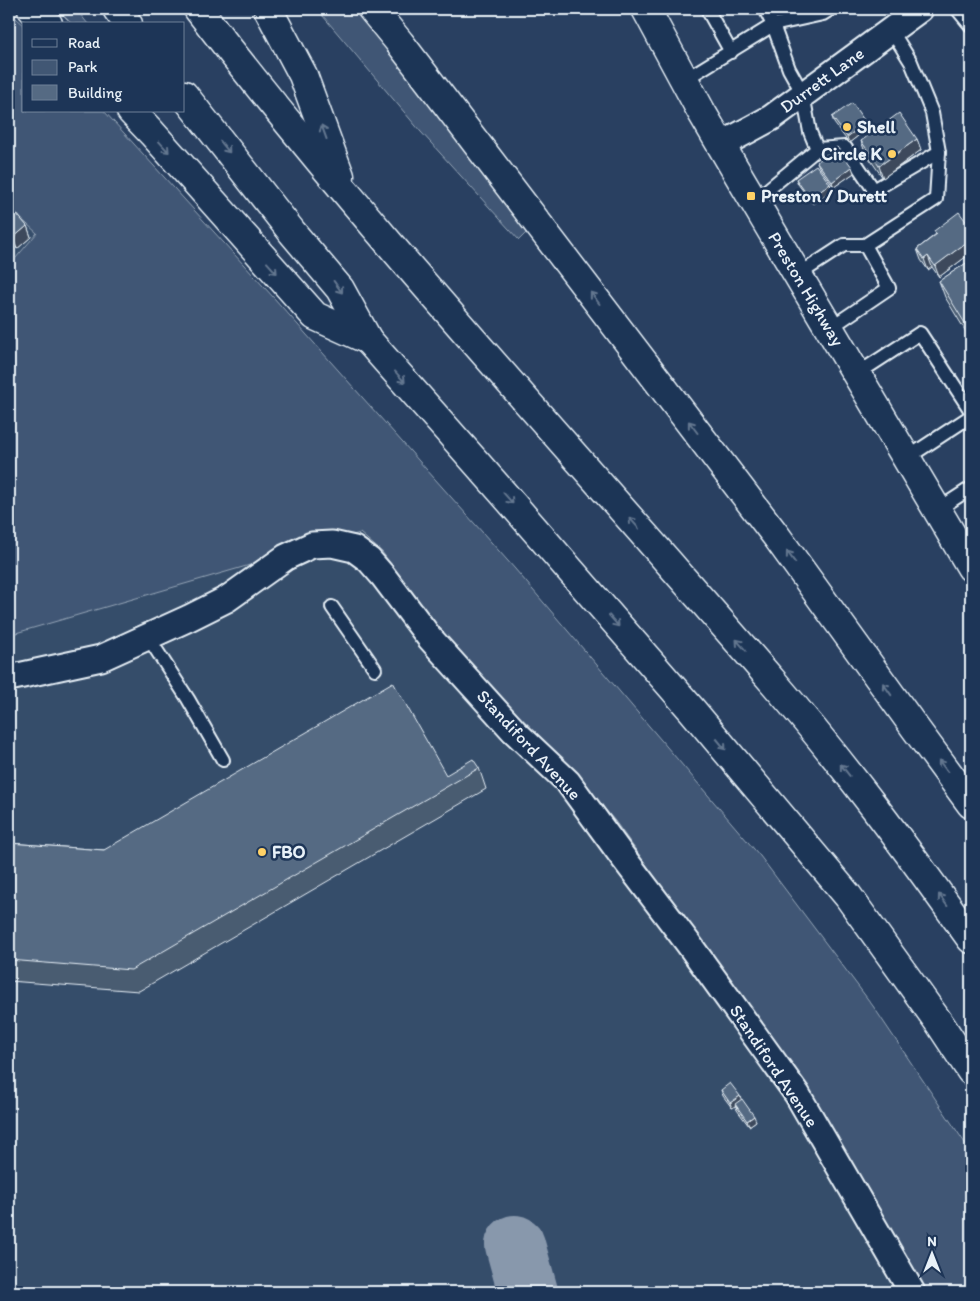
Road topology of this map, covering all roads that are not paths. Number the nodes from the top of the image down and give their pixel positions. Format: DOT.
graph roads {
  1 [pos="32,9"];
  2 [pos="117,9"];
  3 [pos="198,9"];
  4 [pos="268,9"];
  5 [pos="372,9"];
  6 [pos="646,9"];
  7 [pos="765,9"];
  8 [pos="831,9"];
  9 [pos="920,9"];
  10 [pos="957,9"];
  11 [pos="712,11"];
  12 [pos="46,22"];
  13 [pos="127,22"];
  14 [pos="774,25"];
  15 [pos="971,26"];
  16 [pos="891,30"];
  17 [pos="731,52"];
  18 [pos="684,80"];
  19 [pos="803,94"];
  20 [pos="185,96"];
  21 [pos="132,112"];
  22 [pos="721,146"];
  23 [pos="818,149"];
  24 [pos="939,152"];
  25 [pos="347,194"];
  26 [pos="754,201"];
  27 [pos="865,245"];
  28 [pos="798,275"];
  29 [pos="830,328"];
  30 [pos="368,340"];
  31 [pos="857,374"];
  32 [pos="971,410"];
  33 [pos="971,416"];
  34 [pos="907,458"];
  35 [pos="971,488"];
  36 [pos="938,510"];
  37 [pos="971,567"];
  38 [pos="332,607"];
  39 [pos="148,637"];
  40 [pos="374,669"];
  41 [pos="9,678"];
  42 [pos="223,760"];
  43 [pos="971,804"];
  44 [pos="971,939"];
  45 [pos="971,1071"];
  46 [pos="912,1292"];
  1 -- 12 [label="main road"];
  2 -- 13 [label="main road"];
  3 -- 25 [label="main road"];
  25 -- 4 [label="main road, one-way"];
  43 -- 5 [label="main road, one-way"];
  6 -- 18 [label="main road, Preston Highway"];
  7 -- 14 [label="lane"];
  8 -- 14 [label="lane"];
  9 -- 16 [label="street, Durrett Lane"];
  10 -- 15 [label="lane"];
  11 -- 17 [label="lane"];
  14 -- 17 [label="lane"];
  14 -- 19 [label="lane"];
  16 -- 19 [label="street, Durrett Lane"];
  16 -- 24 [label="lane"];
  17 -- 18 [label="lane"];
  18 -- 22 [label="main road, Preston Highway"];
  19 -- 22 [label="street, Durrett Lane"];
  19 -- 23 [label="lane"];
  20 -- 30 [label="main road, one-way"];
  21 -- 30 [label="main road, one-way"];
  22 -- 26 [label="main road, Preston Highway"];
  23 -- 24 [label="lane"];
  23 -- 26 [label="lane"];
  24 -- 27 [label="lane"];
  44 -- 25 [label="main road, one-way"];
  26 -- 28 [label="main road, Preston Highway"];
  27 -- 28 [label="lane"];
  27 -- 29 [label="lane"];
  28 -- 29 [label="main road, Preston Highway"];
  29 -- 31 [label="main road, Preston Highway"];
  30 -- 45 [label="main road, one-way"];
  31 -- 32 [label="lane"];
  31 -- 34 [label="main road, Preston Highway"];
  33 -- 34 [label="lane"];
  34 -- 36 [label="main road, Preston Highway"];
  35 -- 36 [label="lane"];
  36 -- 37 [label="main road, Preston Highway"];
  38 -- 40 [label="lane"];
  39 -- 41 [label="street, Standiford Avenue"];
  39 -- 42 [label="lane"];
  39 -- 46 [label="street, Standiford Avenue"];
}
